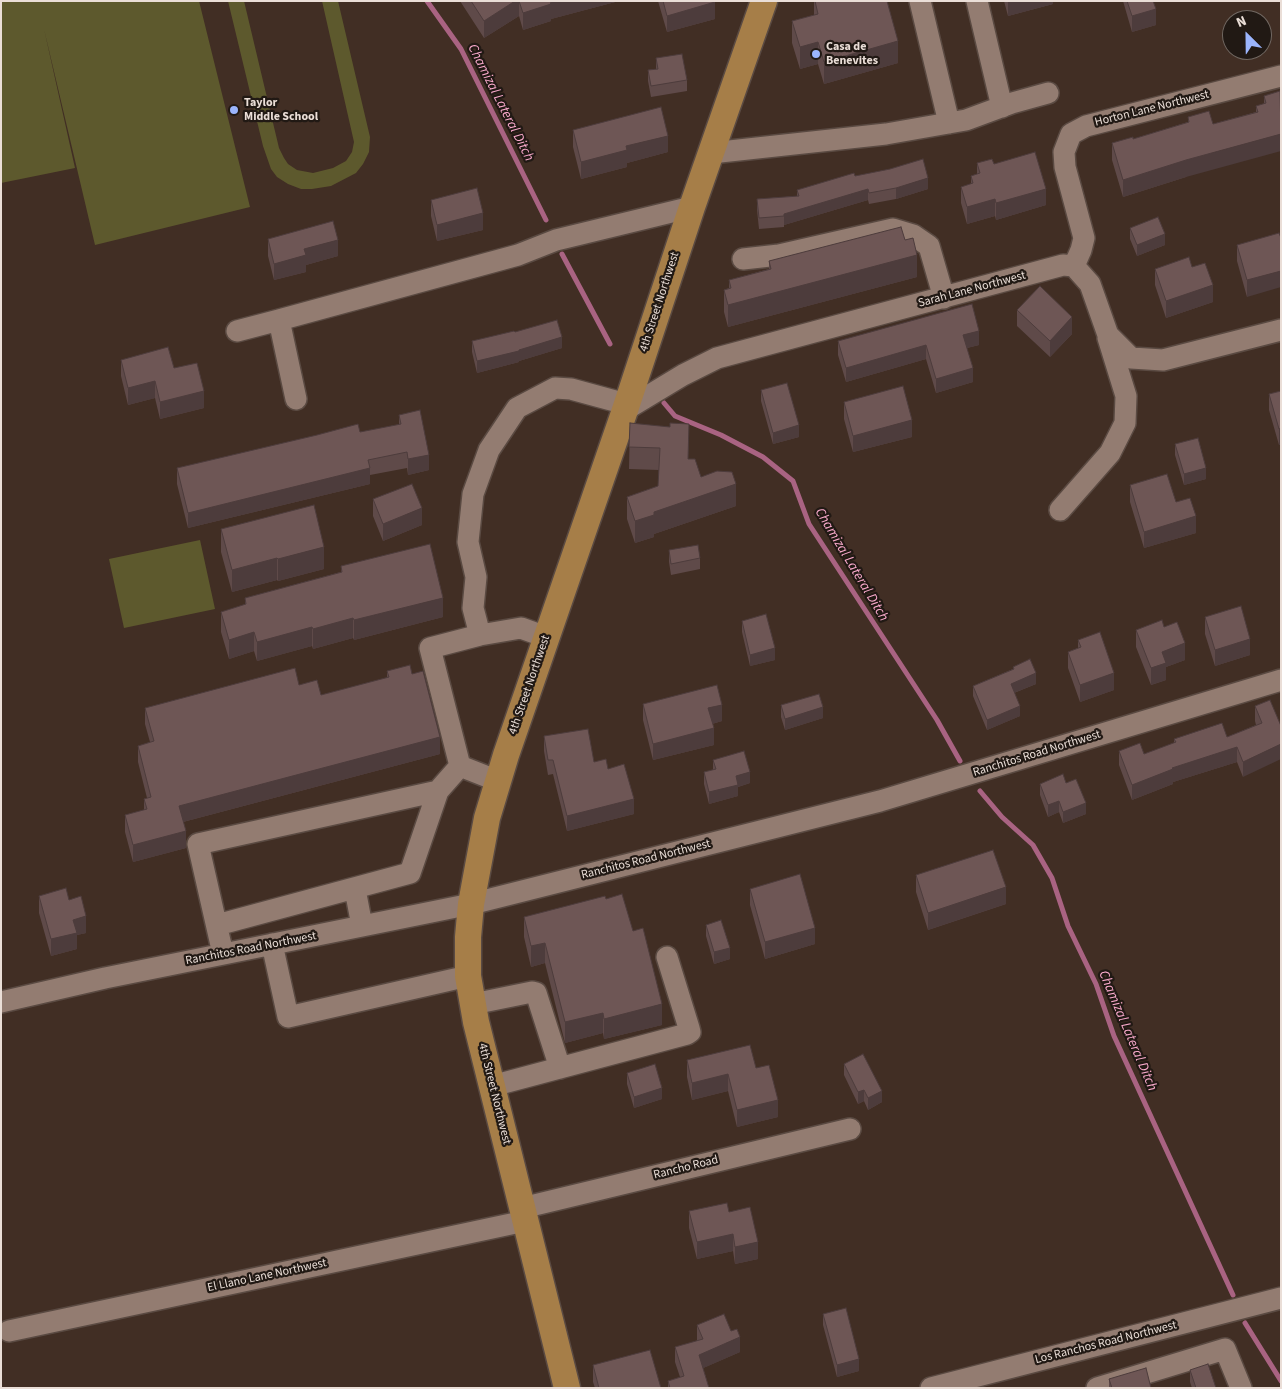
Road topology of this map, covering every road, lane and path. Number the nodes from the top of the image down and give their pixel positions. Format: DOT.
graph roads {
  1 [pos="764,1"];
  2 [pos="920,1"];
  3 [pos="978,1"];
  4 [pos="1281,76"];
  5 [pos="1048,93"];
  6 [pos="1002,108"];
  7 [pos="949,124"];
  8 [pos="711,152"];
  9 [pos="692,207"];
  10 [pos="743,259"];
  11 [pos="1074,266"];
  12 [pos="944,298"];
  13 [pos="279,320"];
  14 [pos="1281,330"];
  15 [pos="236,331"];
  16 [pos="1108,335"];
  17 [pos="296,399"];
  18 [pos="625,407"];
  19 [pos="1060,510"];
  20 [pos="480,635"];
  21 [pos="546,637"];
  22 [pos="1281,680"];
  23 [pos="460,766"];
  24 [pos="498,781"];
  25 [pos="438,791"];
  26 [pos="355,889"];
  27 [pos="471,904"];
  28 [pos="217,926"];
  29 [pos="362,926"];
  30 [pos="272,944"];
  31 [pos="223,954"];
  32 [pos="667,957"];
  33 [pos="468,976"];
  34 [pos="1,1002"];
  35 [pos="473,1004"];
  36 [pos="560,1068"];
  37 [pos="492,1086"];
  38 [pos="850,1129"];
  39 [pos="523,1214"];
  40 [pos="1281,1298"];
  41 [pos="9,1331"];
  42 [pos="997,1380"];
  43 [pos="567,1388"];
  44 [pos="931,1388"];
  45 [pos="1097,1388"];
  46 [pos="1241,1388"];
  1 -- 8 [label="main road, 4th Street Northwest"];
  2 -- 7 [label="street"];
  3 -- 6 [label="street"];
  4 -- 11 [label="street, Horton Lane Northwest"];
  5 -- 6 [label="street"];
  6 -- 7 [label="street"];
  7 -- 8 [label="street"];
  8 -- 9 [label="main road, 4th Street Northwest"];
  9 -- 13 [label="street"];
  9 -- 18 [label="main road, 4th Street Northwest"];
  10 -- 12 [label="street"];
  11 -- 12 [label="street, Sarah Lane Northwest"];
  11 -- 16 [label="street"];
  12 -- 18 [label="street, Sarah Lane Northwest"];
  13 -- 15 [label="street"];
  13 -- 17 [label="street"];
  14 -- 16 [label="street"];
  16 -- 19 [label="street"];
  18 -- 20 [label="street"];
  18 -- 21 [label="main road, 4th Street Northwest"];
  20 -- 21 [label="street"];
  20 -- 23 [label="street"];
  21 -- 24 [label="main road, 4th Street Northwest"];
  22 -- 27 [label="street, Ranchitos Road Northwest"];
  23 -- 24 [label="street"];
  23 -- 25 [label="street"];
  24 -- 27 [label="main road, 4th Street Northwest"];
  25 -- 26 [label="street"];
  25 -- 28 [label="street"];
  26 -- 28 [label="street"];
  26 -- 29 [label="street"];
  27 -- 29 [label="street, Ranchitos Road Northwest"];
  27 -- 33 [label="main road, 4th Street Northwest"];
  28 -- 31 [label="street"];
  29 -- 30 [label="street, Ranchitos Road Northwest"];
  30 -- 31 [label="street, Ranchitos Road Northwest"];
  30 -- 33 [label="street"];
  31 -- 34 [label="street, Ranchitos Road Northwest"];
  32 -- 36 [label="street"];
  33 -- 35 [label="main road, 4th Street Northwest"];
  35 -- 36 [label="street"];
  35 -- 37 [label="main road, 4th Street Northwest"];
  36 -- 37 [label="street"];
  37 -- 39 [label="main road, 4th Street Northwest"];
  38 -- 39 [label="street, Rancho Road"];
  39 -- 41 [label="street, El Llano Lane Northwest"];
  39 -- 43 [label="main road, 4th Street Northwest"];
  40 -- 42 [label="street, Los Ranchos Road Northwest"];
  42 -- 44 [label="street, Los Ranchos Road Northwest"];
  45 -- 46 [label="street"];
}
